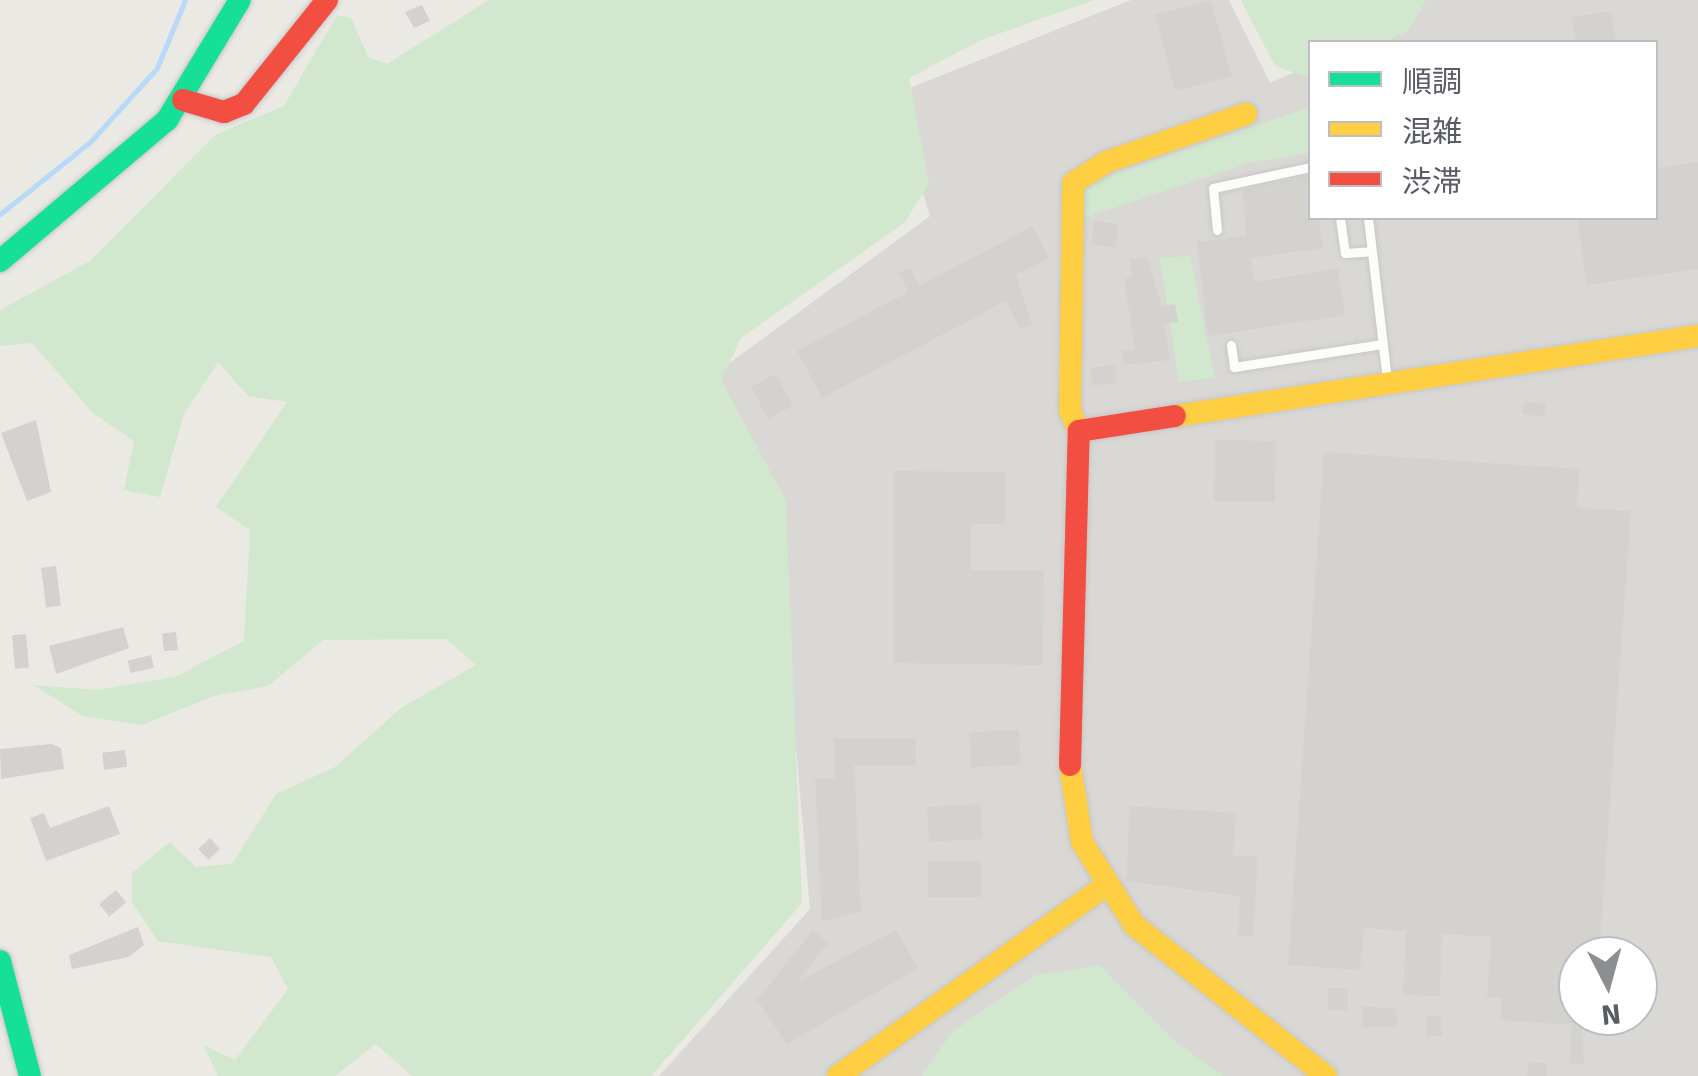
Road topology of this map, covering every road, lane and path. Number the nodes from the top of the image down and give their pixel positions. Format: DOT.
graph roads {
  1 [pos="240,0"];
  2 [pos="327,0"];
  3 [pos="184,100"];
  4 [pos="1246,114"];
  5 [pos="1308,167"];
  6 [pos="1340,220"];
  7 [pos="1368,220"];
  8 [pos="1218,230"];
  9 [pos="1372,251"];
  10 [pos="0,261"];
  11 [pos="1698,336"];
  12 [pos="1382,344"];
  13 [pos="1232,345"];
  14 [pos="1386,380"];
  15 [pos="1079,431"];
  16 [pos="1104,887"];
  17 [pos="0,961"];
  18 [pos="30,1076"];
  19 [pos="838,1076"];
  20 [pos="1326,1076"];
  1 -- 3 [label="street"];
  2 -- 3 [label="street"];
  3 -- 10 [label="street"];
  4 -- 15 [label="street"];
  5 -- 8 [label="lane"];
  6 -- 9 [label="lane"];
  7 -- 9 [label="lane"];
  9 -- 12 [label="lane"];
  11 -- 14 [label="street"];
  12 -- 13 [label="lane"];
  12 -- 14 [label="lane"];
  14 -- 15 [label="street"];
  15 -- 16 [label="street"];
  16 -- 19 [label="street"];
  16 -- 20 [label="street"];
  17 -- 18 [label="street"];
}
